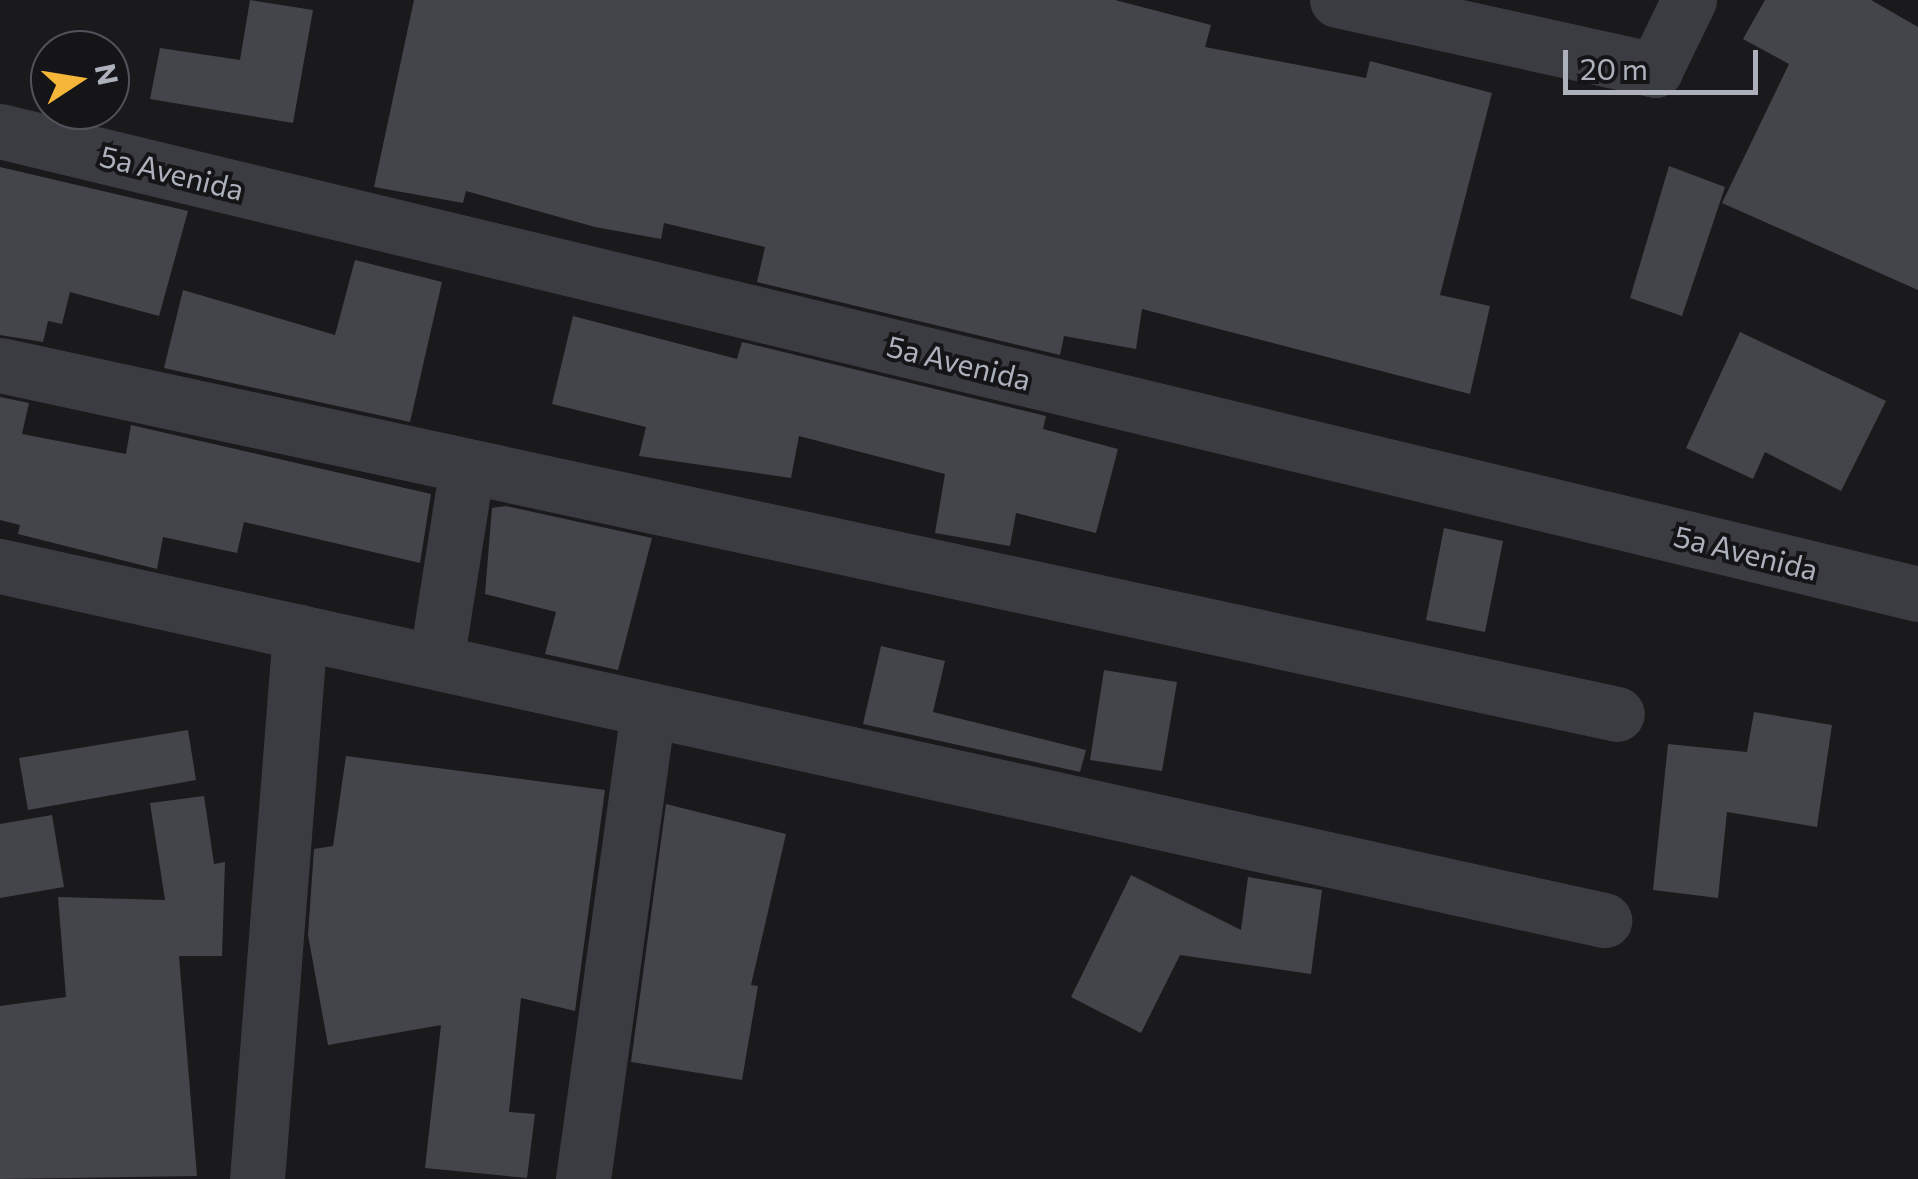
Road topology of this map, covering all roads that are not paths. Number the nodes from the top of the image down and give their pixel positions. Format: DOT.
graph roads {
  1 [pos="1338,0"];
  2 [pos="1689,0"];
  3 [pos="0,130"];
  4 [pos="0,365"];
  5 [pos="466,472"];
  6 [pos="0,566"];
  7 [pos="1918,594"];
  8 [pos="300,632"];
  9 [pos="436,662"];
  10 [pos="648,709"];
  11 [pos="1617,714"];
  12 [pos="1604,920"];
  13 [pos="257,1179"];
  14 [pos="583,1179"];
  1 -- 2 [label="street"];
  3 -- 7 [label="street, 5a Avenida"];
  4 -- 5 [label="street"];
  5 -- 9 [label="street"];
  5 -- 11 [label="street"];
  6 -- 8 [label="street"];
  8 -- 9 [label="street"];
  8 -- 13 [label="street"];
  9 -- 10 [label="street"];
  10 -- 12 [label="street"];
  10 -- 14 [label="street"];
}
